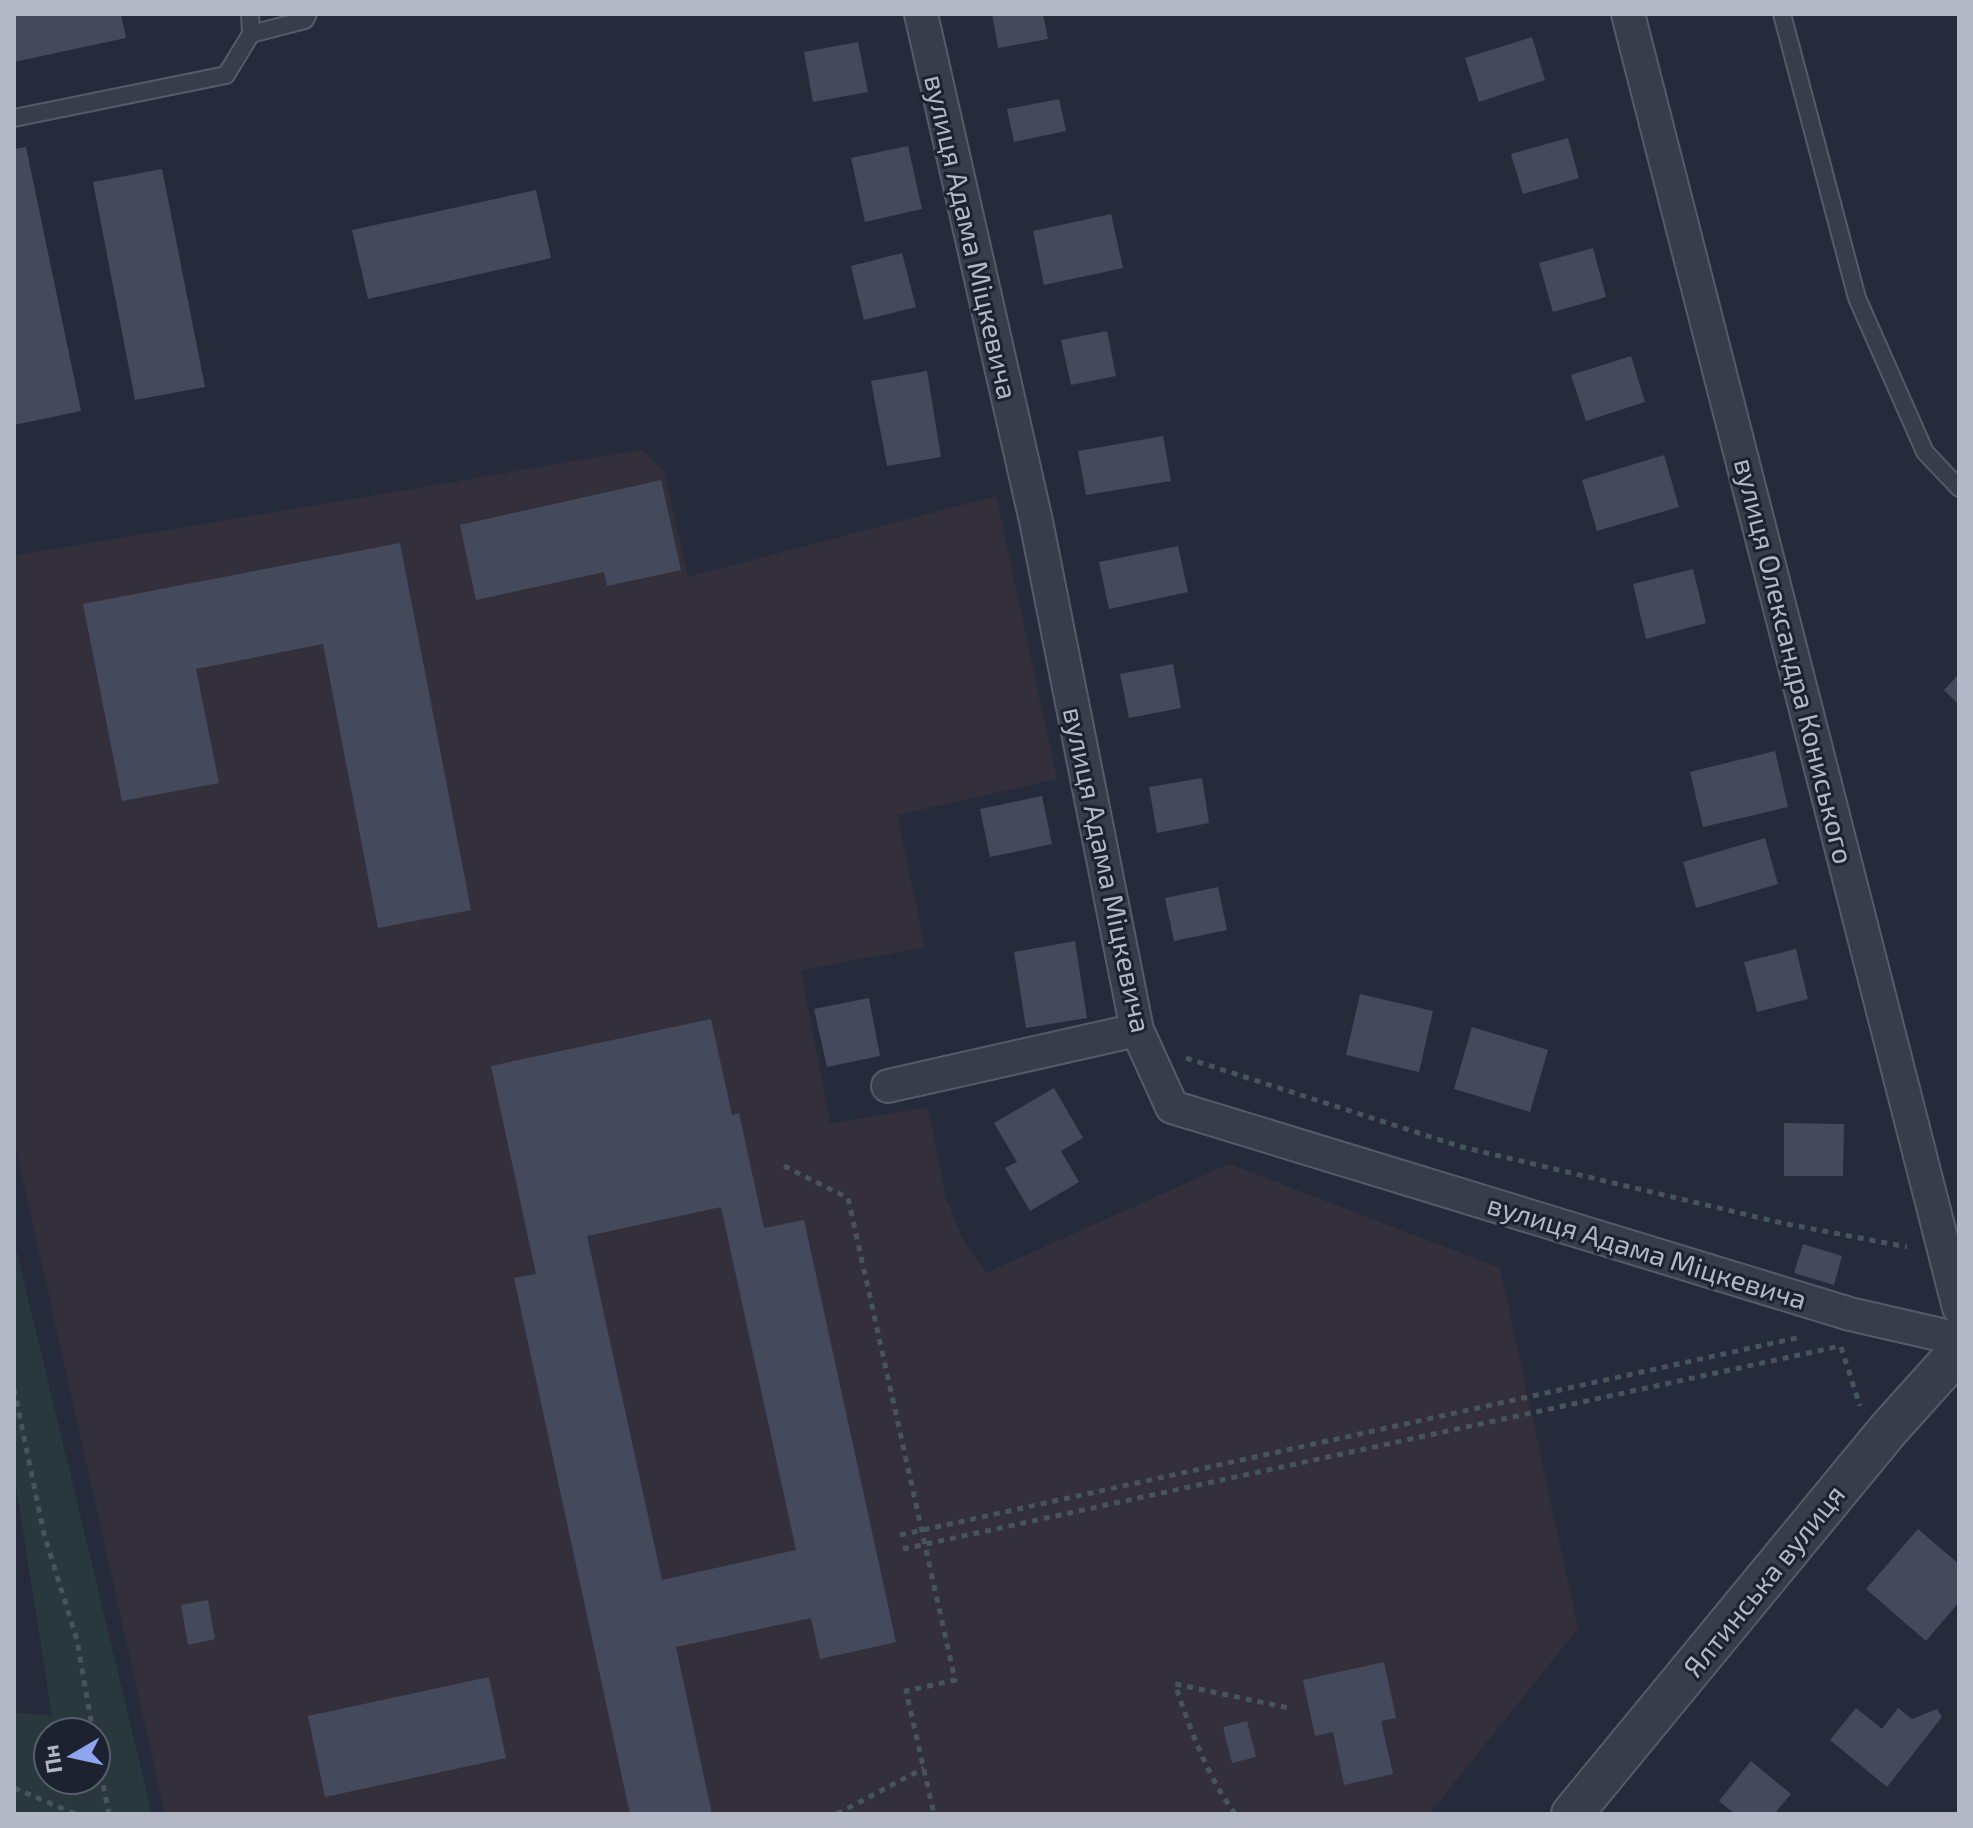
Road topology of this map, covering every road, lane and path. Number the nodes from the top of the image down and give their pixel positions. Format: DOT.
graph roads {
  1 [pos="250,14"];
  2 [pos="308,14"];
  3 [pos="921,14"];
  4 [pos="1628,14"];
  5 [pos="1782,14"];
  6 [pos="251,34"];
  7 [pos="14,118"];
  8 [pos="1959,488"];
  9 [pos="1137,1030"];
  10 [pos="888,1086"];
  11 [pos="784,1166"];
  12 [pos="1945,1255"];
  13 [pos="1959,1308"];
  14 [pos="1803,1337"];
  15 [pos="1959,1339"];
  16 [pos="1855,1342"];
  17 [pos="1840,1346"];
  18 [pos="1959,1351"];
  19 [pos="14,1389"];
  20 [pos="1888,1430"];
  21 [pos="921,1530"];
  22 [pos="900,1535"];
  23 [pos="924,1544"];
  24 [pos="903,1549"];
  25 [pos="1289,1708"];
  26 [pos="90,1716"];
  27 [pos="924,1768"];
  28 [pos="14,1788"];
  29 [pos="75,1814"];
  30 [pos="837,1814"];
  31 [pos="934,1814"];
  32 [pos="1235,1814"];
  33 [pos="1572,1814"];
  1 -- 6 [label="lane"];
  2 -- 6 [label="lane"];
  3 -- 9 [label="street, вулиця Адама Міцкевича"];
  4 -- 12 [label="street, вулиця Олександра Кониського"];
  5 -- 8 [label="lane"];
  6 -- 7 [label="lane"];
  9 -- 10 [label="street"];
  9 -- 12 [label="path"];
  9 -- 15 [label="street, вулиця Адама Міцкевича"];
  11 -- 21 [label="path"];
  12 -- 13 [label="street, вулиця Олександра Кониського"];
  14 -- 21 [label="path"];
  16 -- 17 [label="path"];
  17 -- 20 [label="path"];
  17 -- 23 [label="path"];
  18 -- 20 [label="street, Ялтинська вулиця"];
  19 -- 26 [label="path"];
  20 -- 33 [label="street, Ялтинська вулиця"];
  21 -- 22 [label="path"];
  21 -- 23 [label="path"];
  23 -- 24 [label="path"];
  23 -- 27 [label="path"];
  25 -- 32 [label="path"];
  27 -- 30 [label="path"];
  27 -- 31 [label="path"];
  28 -- 29 [label="path"];
}
